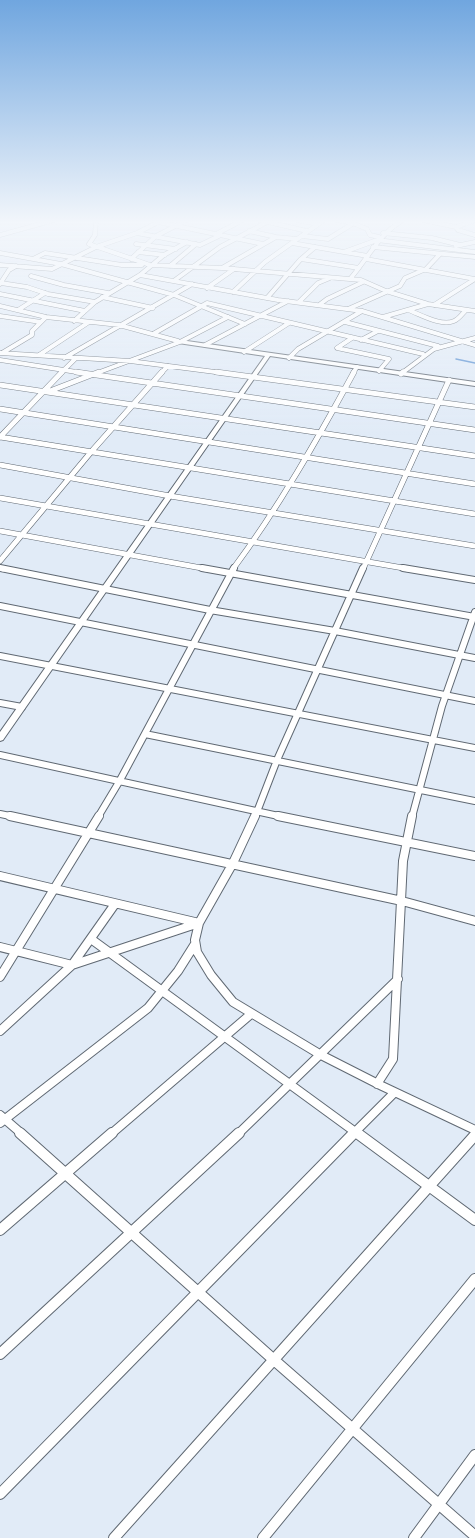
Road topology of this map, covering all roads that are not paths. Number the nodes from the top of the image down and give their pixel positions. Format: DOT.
graph roads {
  1 [pos="42,292"];
  2 [pos="101,292"];
  3 [pos="163,292"];
  4 [pos="179,292"];
  5 [pos="233,292"];
  6 [pos="272,292"];
  7 [pos="309,292"];
  8 [pos="342,292"];
  9 [pos="384,292"];
  10 [pos="388,292"];
  11 [pos="459,292"];
  12 [pos="46,293"];
  13 [pos="108,293"];
  14 [pos="0,294"];
  15 [pos="174,295"];
  16 [pos="102,297"];
  17 [pos="267,298"];
  18 [pos="33,301"];
  19 [pos="288,301"];
  20 [pos="95,302"];
  21 [pos="299,302"];
  22 [pos="428,304"];
  23 [pos="319,305"];
  24 [pos="434,305"];
  25 [pos="0,306"];
  26 [pos="201,307"];
  27 [pos="153,308"];
  28 [pos="348,309"];
  29 [pos="18,310"];
  30 [pos="408,310"];
  31 [pos="466,310"];
  32 [pos="85,311"];
  33 [pos="475,311"];
  34 [pos="362,312"];
  35 [pos="0,316"];
  36 [pos="260,316"];
  37 [pos="46,317"];
  38 [pos="228,317"];
  39 [pos="382,317"];
  40 [pos="74,321"];
  41 [pos="41,322"];
  42 [pos="89,322"];
  43 [pos="345,322"];
  44 [pos="289,323"];
  45 [pos="246,324"];
  46 [pos="120,326"];
  47 [pos="378,330"];
  48 [pos="327,332"];
  49 [pos="153,334"];
  50 [pos="352,338"];
  51 [pos="475,338"];
  52 [pos="361,340"];
  53 [pos="180,342"];
  54 [pos="465,342"];
  55 [pos="475,345"];
  56 [pos="205,346"];
  57 [pos="438,346"];
  58 [pos="244,352"];
  59 [pos="1,353"];
  60 [pos="423,354"];
  61 [pos="39,355"];
  62 [pos="268,355"];
  63 [pos="64,358"];
  64 [pos="76,358"];
  65 [pos="289,358"];
  66 [pos="0,360"];
  67 [pos="130,361"];
  68 [pos="168,366"];
  69 [pos="357,368"];
  70 [pos="64,370"];
  71 [pos="379,371"];
  72 [pos="401,374"];
  73 [pos="92,376"];
  74 [pos="253,377"];
  75 [pos="448,380"];
  76 [pos="152,384"];
  77 [pos="475,384"];
  78 [pos="0,385"];
  79 [pos="345,388"];
  80 [pos="46,392"];
  81 [pos="239,397"];
  82 [pos="437,402"];
  83 [pos="133,405"];
  84 [pos="475,407"];
  85 [pos="0,409"];
  86 [pos="333,411"];
  87 [pos="21,412"];
  88 [pos="224,418"];
  89 [pos="428,424"];
  90 [pos="114,427"];
  91 [pos="475,430"];
  92 [pos="321,433"];
  93 [pos="0,437"];
  94 [pos="207,442"];
  95 [pos="417,448"];
  96 [pos="91,452"];
  97 [pos="475,456"];
  98 [pos="305,458"];
  99 [pos="0,465"];
  100 [pos="189,468"];
  101 [pos="406,473"];
  102 [pos="70,478"];
  103 [pos="289,483"];
  104 [pos="475,484"];
  105 [pos="170,496"];
  106 [pos="0,498"];
  107 [pos="393,500"];
  108 [pos="46,506"];
  109 [pos="272,511"];
  110 [pos="475,514"];
  111 [pos="151,523"];
  112 [pos="380,530"];
  113 [pos="0,531"];
  114 [pos="22,534"];
  115 [pos="254,541"];
  116 [pos="475,546"];
  117 [pos="129,554"];
  118 [pos="366,560"];
  119 [pos="0,561"];
  120 [pos="0,568"];
  121 [pos="230,573"];
  122 [pos="475,580"];
  123 [pos="105,588"];
  124 [pos="352,595"];
  125 [pos="1,609"];
  126 [pos="210,610"];
  127 [pos="474,615"];
  128 [pos="81,622"];
  129 [pos="335,631"];
  130 [pos="191,645"];
  131 [pos="459,655"];
  132 [pos="0,656"];
  133 [pos="475,658"];
  134 [pos="51,666"];
  135 [pos="318,669"];
  136 [pos="168,688"];
  137 [pos="446,695"];
  138 [pos="475,701"];
  139 [pos="0,703"];
  140 [pos="22,707"];
  141 [pos="299,714"];
  142 [pos="145,734"];
  143 [pos="0,738"];
  144 [pos="433,739"];
  145 [pos="475,748"];
  146 [pos="0,755"];
  147 [pos="277,760"];
  148 [pos="119,782"];
  149 [pos="418,788"];
  150 [pos="475,801"];
  151 [pos="257,812"];
  152 [pos="0,814"];
  153 [pos="88,833"];
  154 [pos="407,841"];
  155 [pos="475,856"];
  156 [pos="233,863"];
  157 [pos="0,876"];
  158 [pos="55,890"];
  159 [pos="402,901"];
  160 [pos="115,904"];
  161 [pos="475,922"];
  162 [pos="199,923"];
  163 [pos="91,939"];
  164 [pos="195,944"];
  165 [pos="0,948"];
  166 [pos="16,952"];
  167 [pos="110,953"];
  168 [pos="72,965"];
  169 [pos="0,977"];
  170 [pos="398,979"];
  171 [pos="162,991"];
  172 [pos="251,1014"];
  173 [pos="0,1031"];
  174 [pos="224,1036"];
  175 [pos="321,1056"];
  176 [pos="378,1084"];
  177 [pos="291,1085"];
  178 [pos="394,1093"];
  179 [pos="2,1119"];
  180 [pos="475,1130"];
  181 [pos="356,1133"];
  182 [pos="475,1135"];
  183 [pos="66,1174"];
  184 [pos="429,1186"];
  185 [pos="475,1220"];
  186 [pos="0,1230"];
  187 [pos="133,1233"];
  188 [pos="475,1279"];
  189 [pos="198,1291"];
  190 [pos="0,1354"];
  191 [pos="274,1360"];
  192 [pos="352,1428"];
  193 [pos="475,1456"];
  194 [pos="0,1494"];
  195 [pos="439,1504"];
  196 [pos="475,1536"];
  197 [pos="114,1538"];
  198 [pos="263,1538"];
  199 [pos="414,1538"];
  1 -- 12 [label="street"];
  2 -- 13 [label="street"];
  3 -- 15 [label="street"];
  4 -- 15 [label="street"];
  5 -- 17 [label="street"];
  6 -- 17 [label="street"];
  7 -- 21 [label="street"];
  8 -- 23 [label="street"];
  9 -- 28 [label="street"];
  10 -- 22 [label="street"];
  11 -- 24 [label="street"];
  12 -- 18 [label="street"];
  12 -- 20 [label="street"];
  13 -- 16 [label="street"];
  14 -- 18 [label="street"];
  15 -- 26 [label="street"];
  15 -- 27 [label="street"];
  16 -- 20 [label="street"];
  16 -- 27 [label="street"];
  17 -- 19 [label="street"];
  18 -- 29 [label="street"];
  18 -- 32 [label="street"];
  19 -- 21 [label="street"];
  19 -- 36 [label="street"];
  20 -- 32 [label="street"];
  21 -- 23 [label="street"];
  22 -- 24 [label="street"];
  22 -- 30 [label="street"];
  23 -- 28 [label="street"];
  24 -- 31 [label="street"];
  25 -- 29 [label="street"];
  26 -- 36 [label="street"];
  26 -- 38 [label="street"];
  26 -- 49 [label="street"];
  27 -- 46 [label="street"];
  28 -- 34 [label="street"];
  29 -- 37 [label="street"];
  30 -- 31 [label="street"];
  30 -- 39 [label="street"];
  31 -- 33 [label="street"];
  32 -- 40 [label="street"];
  34 -- 39 [label="street"];
  34 -- 43 [label="street"];
  35 -- 41 [label="street"];
  36 -- 44 [label="street"];
  36 -- 45 [label="street"];
  37 -- 40 [label="street"];
  37 -- 41 [label="street"];
  38 -- 45 [label="street"];
  38 -- 53 [label="street"];
  39 -- 54 [label="street"];
  40 -- 42 [label="street"];
  41 -- 59 [label="street"];
  42 -- 46 [label="street"];
  42 -- 61 [label="street"];
  43 -- 47 [label="street"];
  43 -- 48 [label="street"];
  44 -- 48 [label="street"];
  44 -- 58 [label="street"];
  45 -- 56 [label="street"];
  46 -- 49 [label="street"];
  46 -- 63 [label="street"];
  47 -- 52 [label="street"];
  47 -- 57 [label="street"];
  48 -- 50 [label="street"];
  48 -- 65 [label="street"];
  49 -- 53 [label="street"];
  50 -- 52 [label="street"];
  50 -- 71 [label="street"];
  51 -- 54 [label="street"];
  52 -- 60 [label="street"];
  53 -- 56 [label="street"];
  53 -- 67 [label="street"];
  54 -- 55 [label="street"];
  54 -- 57 [label="street"];
  56 -- 58 [label="street"];
  57 -- 60 [label="street"];
  58 -- 62 [label="street"];
  59 -- 61 [label="street"];
  60 -- 72 [label="street"];
  61 -- 63 [label="street"];
  62 -- 65 [label="street"];
  62 -- 74 [label="street"];
  63 -- 64 [label="street"];
  64 -- 67 [label="street"];
  64 -- 70 [label="street"];
  65 -- 69 [label="street"];
  66 -- 70 [label="street"];
  67 -- 68 [label="street"];
  67 -- 73 [label="street"];
  68 -- 74 [label="street"];
  68 -- 76 [label="street"];
  69 -- 71 [label="street"];
  69 -- 79 [label="street"];
  70 -- 73 [label="street"];
  70 -- 80 [label="street"];
  71 -- 72 [label="street"];
  72 -- 75 [label="street"];
  73 -- 76 [label="street"];
  73 -- 80 [label="street"];
  74 -- 79 [label="street"];
  74 -- 81 [label="street"];
  75 -- 77 [label="street"];
  75 -- 82 [label="street"];
  76 -- 81 [label="street"];
  76 -- 83 [label="street"];
  78 -- 80 [label="street"];
  79 -- 82 [label="street"];
  79 -- 86 [label="street"];
  80 -- 83 [label="street"];
  80 -- 87 [label="street"];
  81 -- 86 [label="street"];
  81 -- 88 [label="street"];
  82 -- 84 [label="street"];
  82 -- 89 [label="street"];
  83 -- 88 [label="street"];
  83 -- 90 [label="street"];
  85 -- 87 [label="street"];
  86 -- 89 [label="street"];
  86 -- 92 [label="street"];
  87 -- 90 [label="street"];
  87 -- 93 [label="street"];
  88 -- 92 [label="street"];
  88 -- 94 [label="street"];
  89 -- 91 [label="street"];
  89 -- 95 [label="street"];
  90 -- 94 [label="street"];
  90 -- 96 [label="street"];
  92 -- 95 [label="street"];
  92 -- 98 [label="street"];
  93 -- 96 [label="street"];
  94 -- 98 [label="street"];
  94 -- 100 [label="street"];
  95 -- 97 [label="street"];
  95 -- 101 [label="street"];
  96 -- 100 [label="street"];
  96 -- 102 [label="street"];
  98 -- 101 [label="street"];
  98 -- 103 [label="street"];
  99 -- 102 [label="street"];
  100 -- 103 [label="street"];
  100 -- 105 [label="street"];
  101 -- 104 [label="street"];
  101 -- 107 [label="street"];
  102 -- 105 [label="street"];
  102 -- 108 [label="street"];
  103 -- 107 [label="street"];
  103 -- 109 [label="street"];
  105 -- 109 [label="street"];
  105 -- 111 [label="street"];
  106 -- 108 [label="street"];
  107 -- 110 [label="street"];
  107 -- 112 [label="street"];
  108 -- 111 [label="street"];
  108 -- 114 [label="street"];
  109 -- 112 [label="street"];
  109 -- 115 [label="street"];
  111 -- 115 [label="street"];
  111 -- 117 [label="street"];
  112 -- 116 [label="street"];
  112 -- 118 [label="street"];
  113 -- 114 [label="street"];
  114 -- 117 [label="street"];
  114 -- 119 [label="street"];
  115 -- 118 [label="street"];
  115 -- 121 [label="street"];
  117 -- 121 [label="street"];
  117 -- 123 [label="street"];
  118 -- 122 [label="street"];
  118 -- 124 [label="street"];
  120 -- 123 [label="street"];
  121 -- 124 [label="street"];
  121 -- 126 [label="street"];
  123 -- 126 [label="street"];
  123 -- 128 [label="street"];
  124 -- 127 [label="street"];
  124 -- 129 [label="street"];
  125 -- 128 [label="street"];
  126 -- 129 [label="street"];
  126 -- 130 [label="street"];
  127 -- 131 [label="street"];
  128 -- 130 [label="street"];
  128 -- 134 [label="street"];
  129 -- 131 [label="street"];
  129 -- 135 [label="street"];
  130 -- 135 [label="street"];
  130 -- 136 [label="street"];
  131 -- 133 [label="street"];
  131 -- 137 [label="street"];
  132 -- 134 [label="street"];
  134 -- 136 [label="street"];
  134 -- 140 [label="street"];
  135 -- 137 [label="street"];
  135 -- 141 [label="street"];
  136 -- 141 [label="street"];
  136 -- 142 [label="street"];
  137 -- 138 [label="street"];
  137 -- 144 [label="street"];
  139 -- 140 [label="street"];
  140 -- 143 [label="street"];
  141 -- 144 [label="street"];
  141 -- 147 [label="street"];
  142 -- 147 [label="street"];
  142 -- 148 [label="street"];
  144 -- 145 [label="street"];
  144 -- 149 [label="street"];
  146 -- 148 [label="street"];
  147 -- 149 [label="street"];
  147 -- 151 [label="street"];
  148 -- 151 [label="street"];
  148 -- 153 [label="street"];
  149 -- 150 [label="street"];
  149 -- 154 [label="street"];
  151 -- 154 [label="street"];
  151 -- 156 [label="street"];
  152 -- 153 [label="street"];
  153 -- 156 [label="street"];
  153 -- 158 [label="street"];
  154 -- 155 [label="street"];
  154 -- 159 [label="street"];
  156 -- 159 [label="street"];
  156 -- 162 [label="street"];
  157 -- 158 [label="street"];
  158 -- 160 [label="street"];
  158 -- 166 [label="street"];
  159 -- 161 [label="street"];
  159 -- 170 [label="street"];
  160 -- 162 [label="street"];
  160 -- 163 [label="street"];
  162 -- 164 [label="street"];
  162 -- 167 [label="street"];
  163 -- 167 [label="street"];
  163 -- 168 [label="street"];
  164 -- 171 [label="street"];
  164 -- 172 [label="street"];
  165 -- 166 [label="street"];
  166 -- 168 [label="street"];
  166 -- 169 [label="street"];
  167 -- 168 [label="street"];
  167 -- 171 [label="street"];
  168 -- 173 [label="street"];
  170 -- 175 [label="street"];
  170 -- 176 [label="street"];
  171 -- 174 [label="street"];
  171 -- 179 [label="street"];
  172 -- 174 [label="street"];
  172 -- 175 [label="street"];
  174 -- 177 [label="street"];
  174 -- 183 [label="street"];
  175 -- 176 [label="street"];
  175 -- 177 [label="street"];
  176 -- 178 [label="street"];
  177 -- 181 [label="street"];
  177 -- 187 [label="street"];
  178 -- 180 [label="street"];
  178 -- 181 [label="street"];
  179 -- 183 [label="street"];
  181 -- 184 [label="street"];
  181 -- 189 [label="street"];
  182 -- 184 [label="street"];
  183 -- 186 [label="street"];
  183 -- 187 [label="street"];
  184 -- 185 [label="street"];
  184 -- 191 [label="street"];
  187 -- 189 [label="street"];
  187 -- 190 [label="street"];
  188 -- 192 [label="street"];
  189 -- 191 [label="street"];
  189 -- 194 [label="street"];
  191 -- 192 [label="street"];
  191 -- 197 [label="street"];
  192 -- 195 [label="street"];
  192 -- 198 [label="street"];
  193 -- 195 [label="street"];
  195 -- 196 [label="street"];
  195 -- 199 [label="street"];
}
